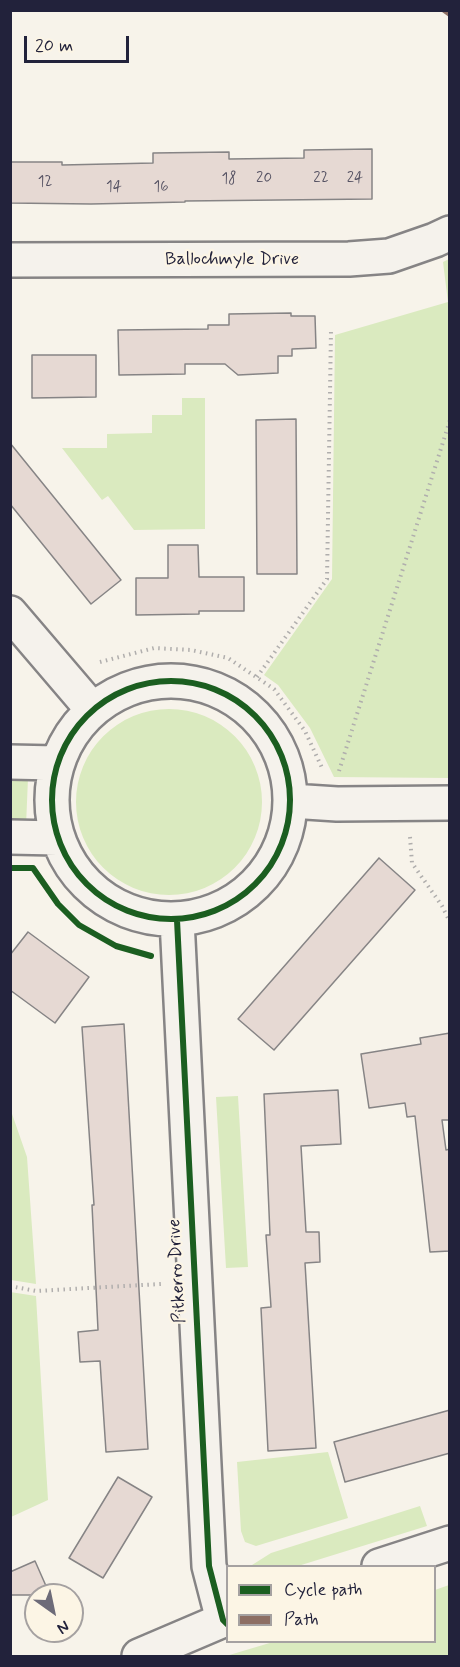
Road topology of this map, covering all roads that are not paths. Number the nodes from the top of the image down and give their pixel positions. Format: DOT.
graph roads {
  1 [pos="450,233"];
  2 [pos="10,260"];
  3 [pos="10,613"];
  4 [pos="92,710"];
  5 [pos="10,762"];
  6 [pos="56,763"];
  7 [pos="291,801"];
  8 [pos="450,803"];
  9 [pos="10,837"];
  10 [pos="57,838"];
  11 [pos="177,920"];
  12 [pos="450,1543"];
  13 [pos="382,1565"];
  14 [pos="225,1619"];
  15 [pos="139,1656"];
  1 -- 2 [label="street, Ballochmyle Drive"];
  3 -- 4 [label="street"];
  4 -- 6 [label="street"];
  4 -- 7 [label="street"];
  5 -- 6 [label="street"];
  6 -- 10 [label="street"];
  7 -- 8 [label="street"];
  7 -- 11 [label="street"];
  9 -- 10 [label="street"];
  10 -- 11 [label="street"];
  11 -- 14 [label="street, Pitkerro Drive"];
  12 -- 13 [label="street"];
  14 -- 15 [label="street"];
}
